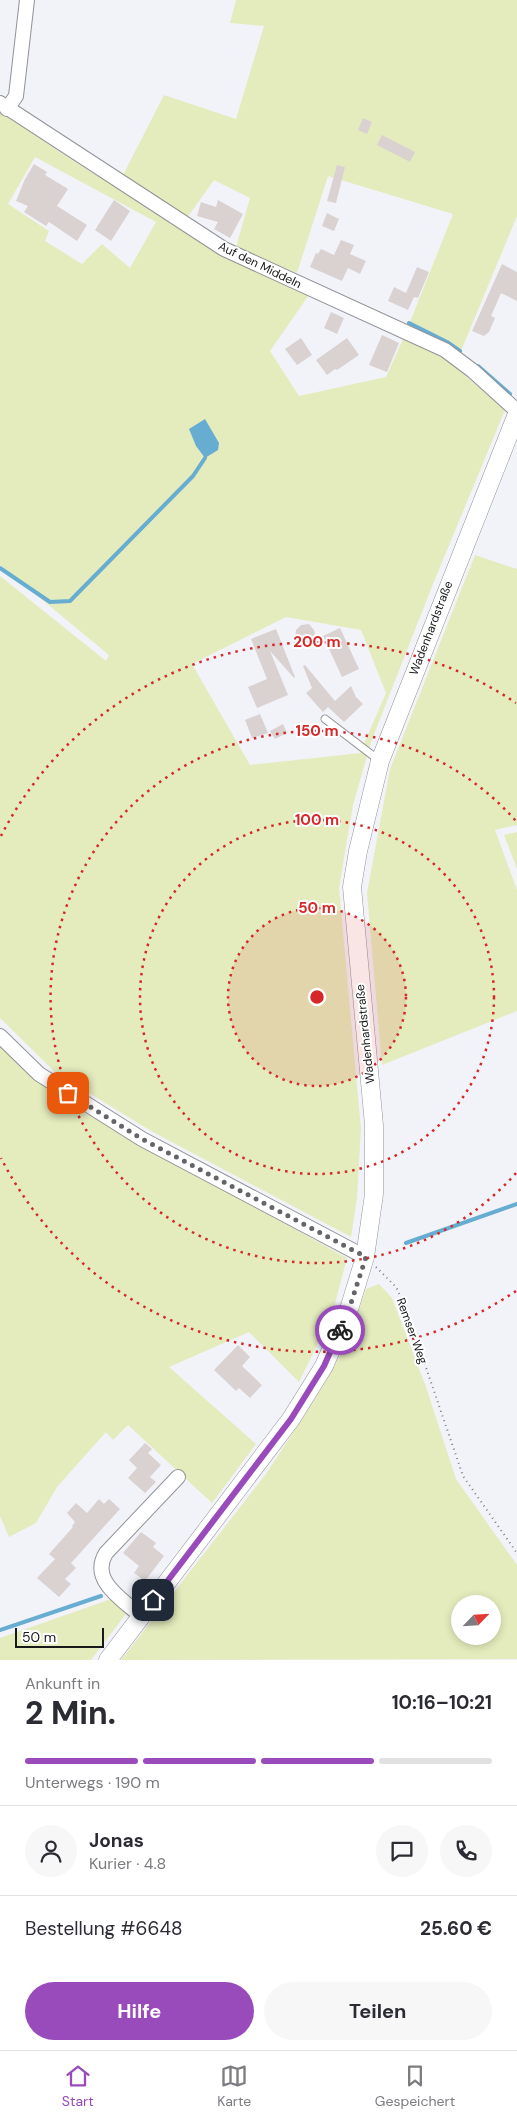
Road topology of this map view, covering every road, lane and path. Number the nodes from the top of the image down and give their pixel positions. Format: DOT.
graph roads {
  1 [pos="27,0"];
  2 [pos="3,106"];
  3 [pos="517,413"];
  4 [pos="325,719"];
  5 [pos="380,761"];
  6 [pos="0,1036"];
  7 [pos="366,1257"];
  8 [pos="178,1477"];
  9 [pos="517,1553"];
  10 [pos="141,1616"];
  11 [pos="108,1660"];
  1 -- 2 [label="street, Auf den Middeln"];
  2 -- 3 [label="street, Auf den Middeln"];
  3 -- 5 [label="street, Wadenhardstraße"];
  4 -- 5 [label="lane"];
  5 -- 7 [label="street, Wadenhardstraße"];
  6 -- 7 [label="street"];
  7 -- 9 [label="path, Remser Weg"];
  7 -- 10 [label="street, Wadenhardstraße"];
  8 -- 10 [label="street"];
  10 -- 11 [label="street, Wadenhardstraße"];
}
